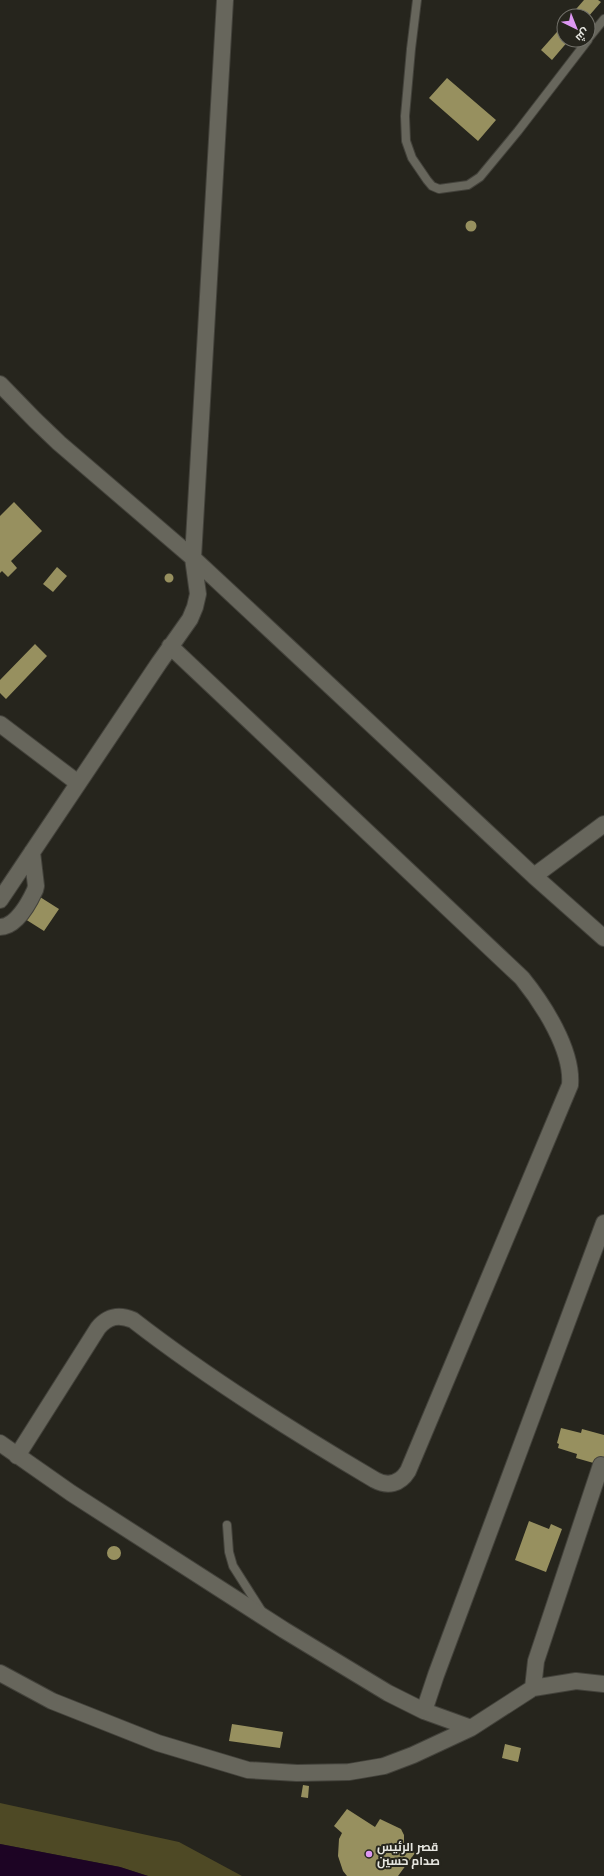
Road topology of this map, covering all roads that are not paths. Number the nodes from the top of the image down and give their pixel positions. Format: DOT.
graph roads {
  1 [pos="224,0"];
  2 [pos="417,0"];
  3 [pos="604,18"];
  4 [pos="596,29"];
  5 [pos="582,48"];
  6 [pos="0,384"];
  7 [pos="192,558"];
  8 [pos="170,646"];
  9 [pos="0,724"];
  10 [pos="78,783"];
  11 [pos="604,824"];
  12 [pos="32,852"];
  13 [pos="534,876"];
  14 [pos="0,900"];
  15 [pos="0,927"];
  16 [pos="604,938"];
  17 [pos="604,1223"];
  18 [pos="0,1443"];
  19 [pos="17,1456"];
  20 [pos="601,1465"];
  21 [pos="227,1525"];
  22 [pos="266,1618"];
  23 [pos="0,1673"];
  24 [pos="604,1684"];
  25 [pos="533,1688"];
  26 [pos="424,1712"];
  27 [pos="472,1728"];
  1 -- 7 [label="street"];
  2 -- 5 [label="lane"];
  3 -- 4 [label="lane"];
  6 -- 7 [label="street"];
  7 -- 8 [label="street"];
  7 -- 13 [label="street"];
  8 -- 10 [label="street"];
  8 -- 19 [label="street"];
  9 -- 10 [label="street"];
  10 -- 12 [label="street"];
  11 -- 13 [label="street"];
  12 -- 14 [label="street"];
  12 -- 15 [label="street"];
  13 -- 16 [label="street"];
  17 -- 26 [label="street"];
  18 -- 19 [label="street"];
  19 -- 22 [label="street"];
  20 -- 25 [label="street"];
  21 -- 22 [label="lane"];
  22 -- 26 [label="street"];
  23 -- 27 [label="street"];
  24 -- 25 [label="street"];
  25 -- 27 [label="street"];
  26 -- 27 [label="street"];
}
